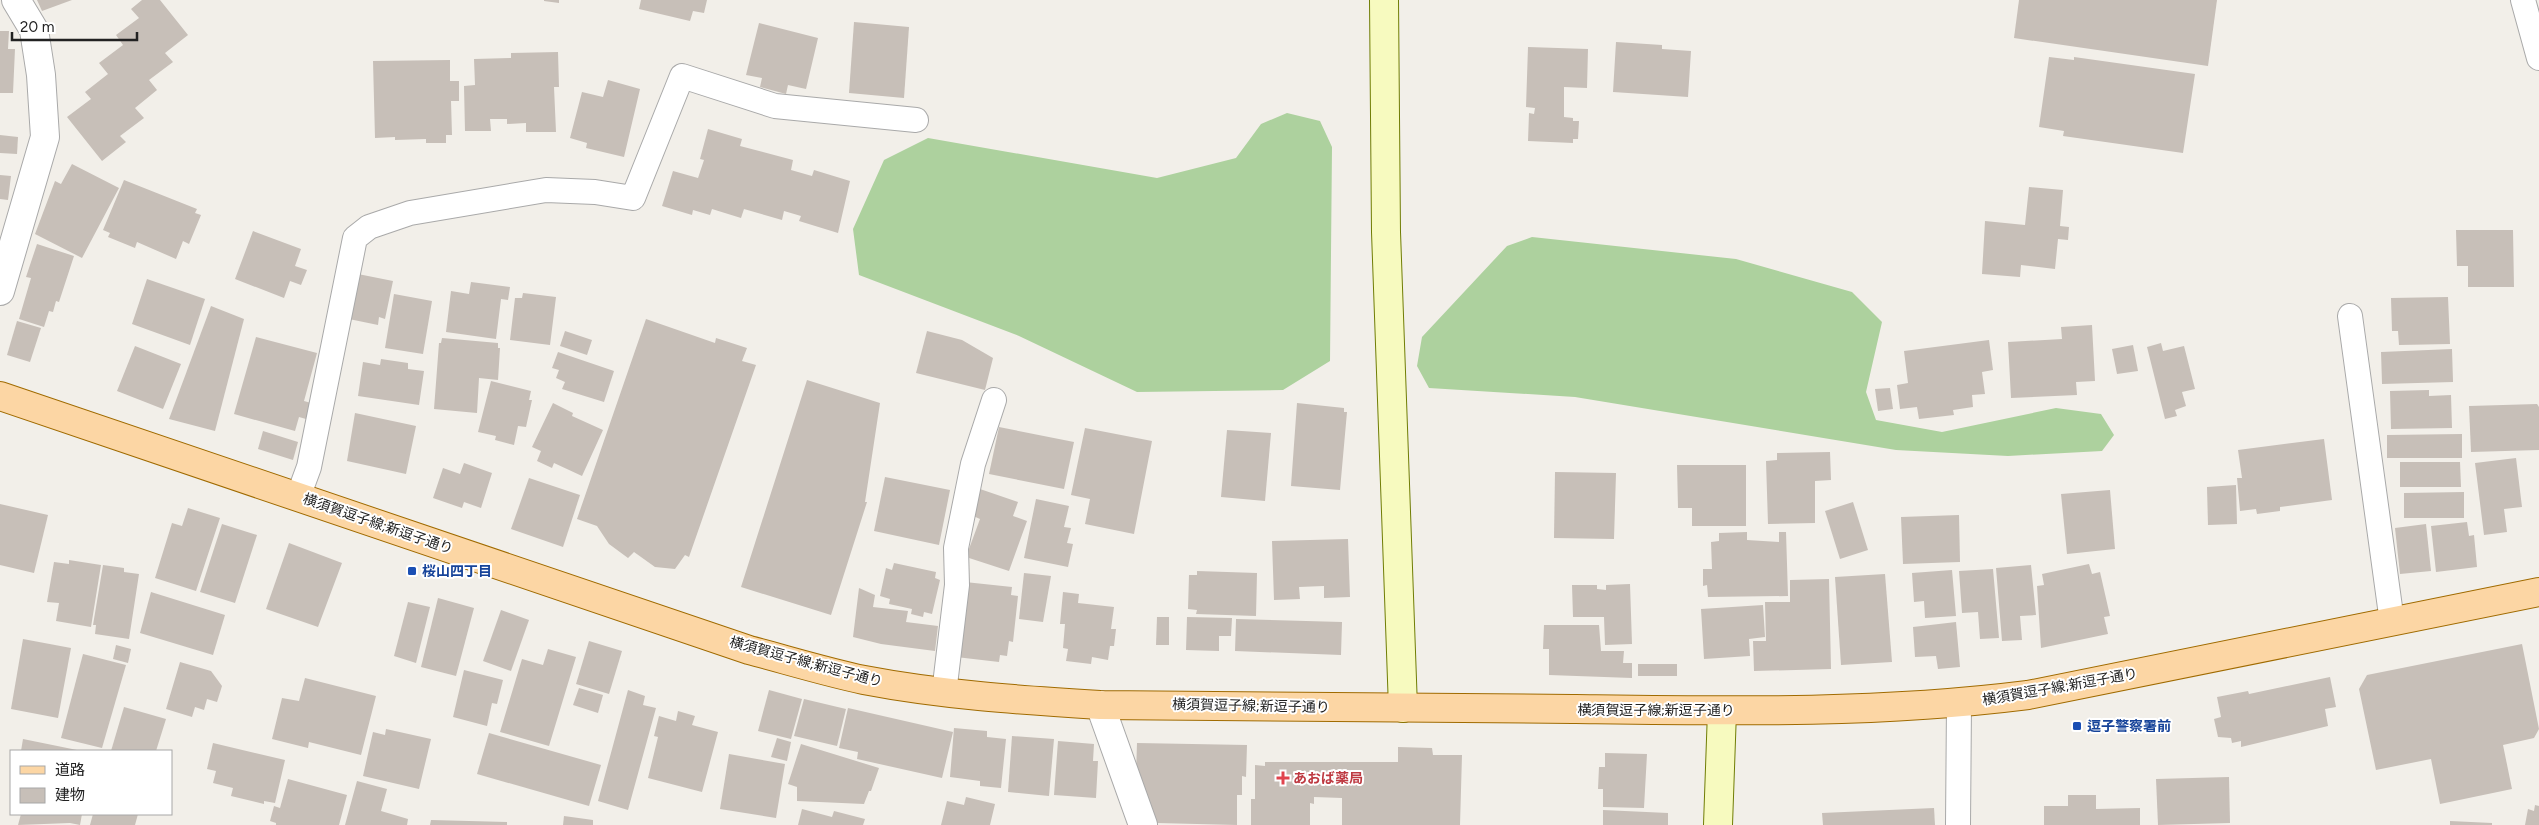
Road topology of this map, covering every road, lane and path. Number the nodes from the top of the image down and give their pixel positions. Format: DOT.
graph roads {
  1 [pos="16,0"];
  2 [pos="1384,0"];
  3 [pos="2523,0"];
  4 [pos="2539,58"];
  5 [pos="916,120"];
  6 [pos="0,291"];
  7 [pos="2350,316"];
  8 [pos="0,396"];
  9 [pos="994,400"];
  10 [pos="298,497"];
  11 [pos="2539,592"];
  12 [pos="2392,622"];
  13 [pos="944,693"];
  14 [pos="1959,704"];
  15 [pos="1100,705"];
  16 [pos="1403,708"];
  17 [pos="1722,711"];
  18 [pos="1143,825"];
  19 [pos="1718,825"];
  20 [pos="1958,825"];
  1 -- 6 [label="street"];
  2 -- 16 [label="street"];
  3 -- 4 [label="lane"];
  5 -- 10 [label="lane"];
  7 -- 12 [label="lane"];
  8 -- 10 [label="main road, 横須賀逗子線;新逗子通り"];
  9 -- 13 [label="lane"];
  10 -- 13 [label="main road, 横須賀逗子線;新逗子通り"];
  11 -- 12 [label="main road, 横須賀逗子線;新逗子通り"];
  12 -- 14 [label="main road, 横須賀逗子線;新逗子通り"];
  13 -- 15 [label="main road, 横須賀逗子線;新逗子通り"];
  14 -- 17 [label="main road, 横須賀逗子線;新逗子通り"];
  14 -- 20 [label="lane"];
  15 -- 16 [label="main road, 横須賀逗子線;新逗子通り"];
  15 -- 18 [label="street"];
  16 -- 17 [label="main road, 横須賀逗子線;新逗子通り"];
  17 -- 19 [label="street"];
}
